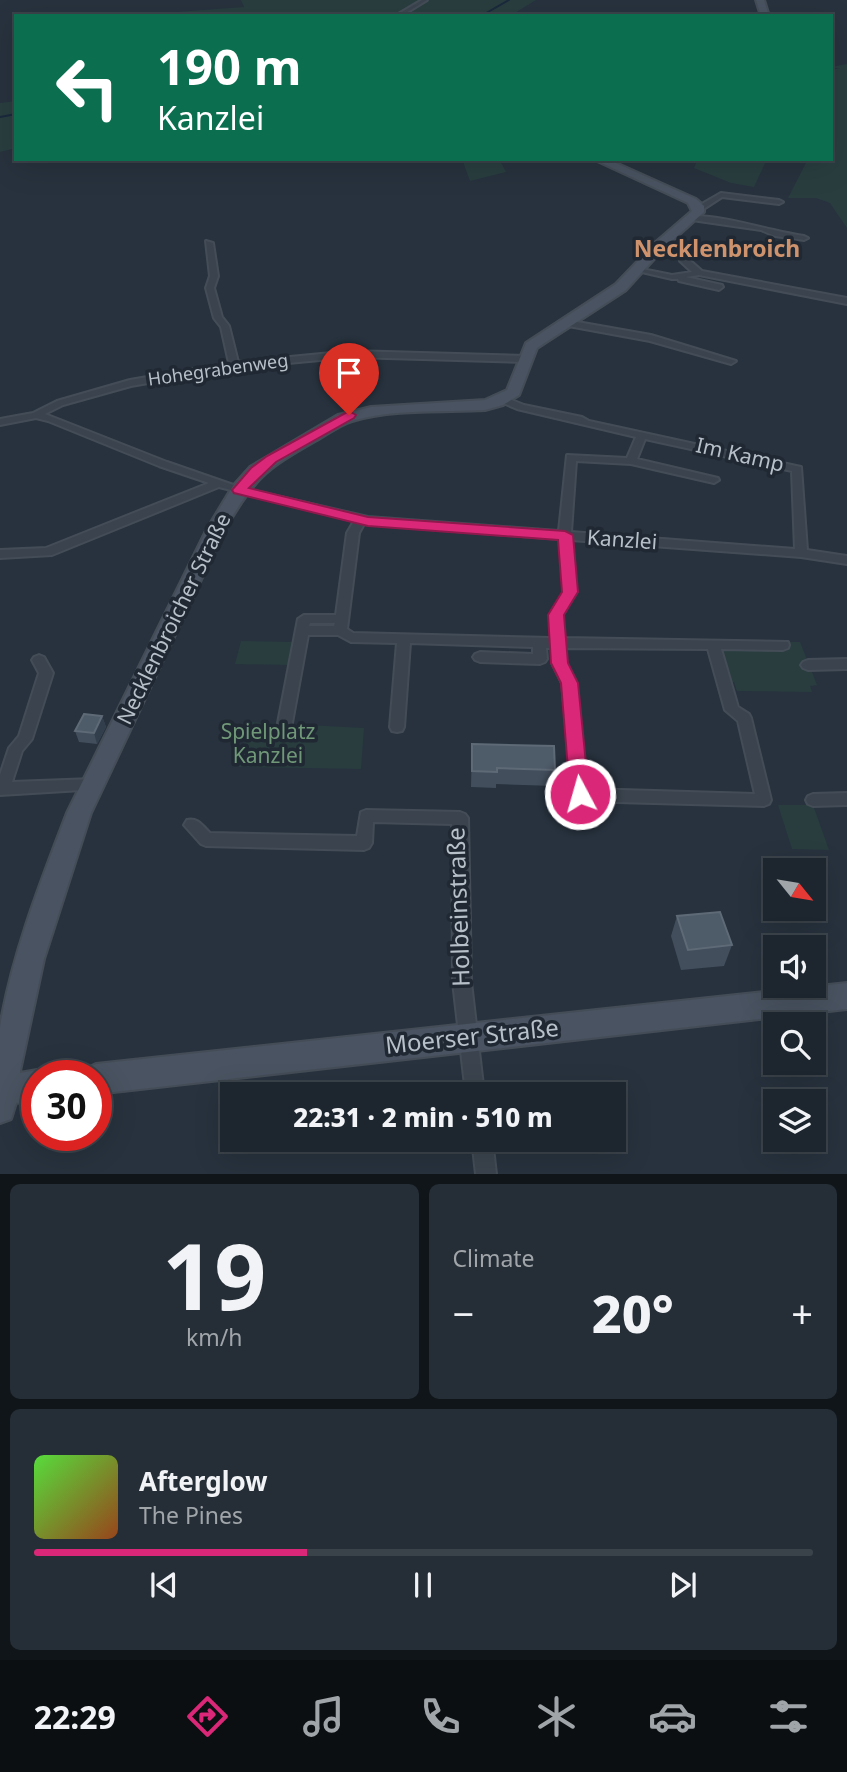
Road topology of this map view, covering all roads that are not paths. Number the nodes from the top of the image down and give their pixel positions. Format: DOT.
graph roads {
  1 [pos="425,0"];
  2 [pos="400,14"];
  3 [pos="602,161"];
  4 [pos="779,202"];
  5 [pos="696,213"];
  6 [pos="804,238"];
  7 [pos="209,243"];
  8 [pos="683,259"];
  9 [pos="637,270"];
  10 [pos="699,273"];
  11 [pos="673,277"];
  12 [pos="719,287"];
  13 [pos="847,301"];
  14 [pos="566,323"];
  15 [pos="526,359"];
  16 [pos="731,362"];
  17 [pos="234,365"];
  18 [pos="504,400"];
  19 [pos="36,415"];
  20 [pos="0,422"];
  21 [pos="642,434"];
  22 [pos="631,461"];
  23 [pos="714,480"];
  24 [pos="229,487"];
  25 [pos="360,520"];
  26 [pos="565,535"];
  27 [pos="801,553"];
  28 [pos="0,554"];
  29 [pos="847,560"];
  30 [pos="341,625"];
  31 [pos="404,638"];
  32 [pos="539,642"];
  33 [pos="558,643"];
  34 [pos="713,644"];
  35 [pos="783,645"];
  36 [pos="480,657"];
  37 [pos="39,660"];
  38 [pos="847,664"];
  39 [pos="808,665"];
  40 [pos="285,723"];
  41 [pos="397,727"];
  42 [pos="93,785"];
  43 [pos="1,788"];
  44 [pos="847,799"];
  45 [pos="813,800"];
  46 [pos="192,825"];
  47 [pos="847,996"];
  48 [pos="467,1038"];
  49 [pos="112,1077"];
  50 [pos="473,1082"];
  51 [pos="21,1090"];
  52 [pos="1,1096"];
  53 [pos="483,1152"];
  54 [pos="486,1174"];
  1 -- 2 [label="street"];
  3 -- 5 [label="main road"];
  4 -- 5 [label="street"];
  5 -- 6 [label="street"];
  5 -- 9 [label="main road"];
  7 -- 17 [label="street"];
  8 -- 10 [label="street"];
  9 -- 11 [label="street"];
  9 -- 14 [label="main road"];
  10 -- 11 [label="street"];
  10 -- 13 [label="street"];
  11 -- 12 [label="street"];
  14 -- 15 [label="main road"];
  14 -- 16 [label="street"];
  15 -- 17 [label="street, Hohegrabenweg"];
  15 -- 18 [label="main road"];
  17 -- 19 [label="street, Hohegrabenweg"];
  18 -- 21 [label="street, Im Kamp"];
  18 -- 24 [label="main road, Necklenbroicher Straße"];
  19 -- 20 [label="street, Hohegrabenweg"];
  19 -- 24 [label="street, Kanzlei"];
  21 -- 22 [label="street"];
  21 -- 27 [label="street, Im Kamp"];
  22 -- 23 [label="street, Im Kamp"];
  22 -- 26 [label="street, Im Kamp"];
  24 -- 25 [label="street, Kanzlei"];
  24 -- 28 [label="street"];
  24 -- 42 [label="main road, Necklenbroicher Straße"];
  25 -- 26 [label="street, Kanzlei"];
  25 -- 30 [label="street"];
  26 -- 27 [label="street, Kanzlei"];
  26 -- 33 [label="street"];
  27 -- 29 [label="street, Kanzlei"];
  30 -- 31 [label="street"];
  30 -- 40 [label="street"];
  31 -- 32 [label="street"];
  31 -- 41 [label="street"];
  32 -- 33 [label="street"];
  32 -- 36 [label="street"];
  33 -- 34 [label="street"];
  33 -- 34 [label="street"];
  34 -- 35 [label="street"];
  37 -- 43 [label="street"];
  38 -- 39 [label="street"];
  42 -- 43 [label="street"];
  42 -- 52 [label="main road, Necklenbroicher Straße"];
  44 -- 45 [label="street"];
  46 -- 48 [label="street, Holbeinstraße"];
  47 -- 48 [label="main road, Moerser Straße"];
  48 -- 49 [label="main road, Moerser Straße"];
  48 -- 50 [label="street"];
  51 -- 52 [label="main road"];
  53 -- 54 [label="street"];
}
